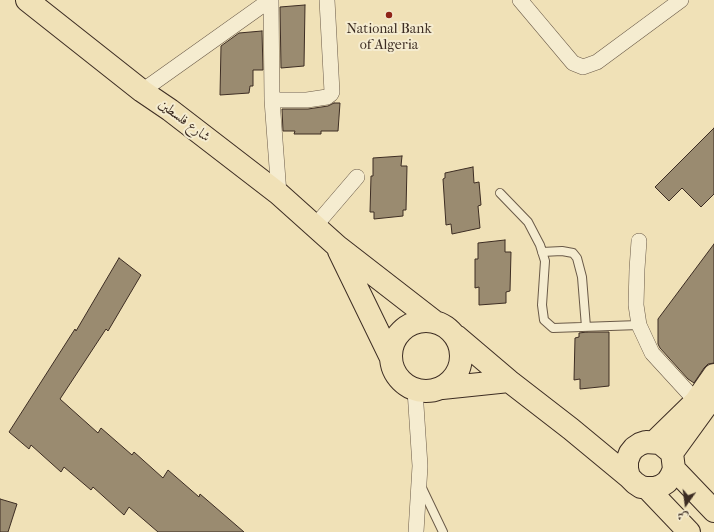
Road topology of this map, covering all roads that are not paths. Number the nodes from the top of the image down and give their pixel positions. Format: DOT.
graph roads {
  1 [pos="27,0"];
  2 [pos="270,0"];
  3 [pos="327,0"];
  4 [pos="520,0"];
  5 [pos="681,0"];
  6 [pos="142,91"];
  7 [pos="272,100"];
  8 [pos="357,177"];
  9 [pos="500,193"];
  10 [pos="279,194"];
  11 [pos="315,226"];
  12 [pos="639,241"];
  13 [pos="337,246"];
  14 [pos="542,252"];
  15 [pos="435,322"];
  16 [pos="639,325"];
  17 [pos="586,327"];
  18 [pos="456,336"];
  19 [pos="391,358"];
  20 [pos="714,375"];
  21 [pos="509,381"];
  22 [pos="442,388"];
  23 [pos="415,390"];
  24 [pos="705,398"];
  25 [pos="571,429"];
  26 [pos="630,453"];
  27 [pos="667,455"];
  28 [pos="629,477"];
  29 [pos="419,480"];
  30 [pos="648,488"];
  31 [pos="714,511"];
  32 [pos="416,532"];
  33 [pos="443,532"];
  34 [pos="689,532"];
  1 -- 6 [label="main road, شارع فلسطين"];
  2 -- 6 [label="street"];
  2 -- 7 [label="street"];
  3 -- 7 [label="street"];
  4 -- 5 [label="street"];
  6 -- 10 [label="main road, شارع فلسطين"];
  7 -- 10 [label="street"];
  8 -- 11 [label="street"];
  9 -- 14 [label="lane"];
  10 -- 11 [label="main road, شارع فلسطين"];
  11 -- 13 [label="main road, شارع فلسطين"];
  12 -- 16 [label="street"];
  13 -- 15 [label="main road, شارع فلسطين"];
  13 -- 19 [label="main road"];
  14 -- 17 [label="lane"];
  14 -- 17 [label="lane"];
  15 -- 18 [label="main road"];
  15 -- 19 [label="main road"];
  16 -- 17 [label="lane"];
  16 -- 24 [label="street"];
  18 -- 21 [label="main road"];
  18 -- 22 [label="main road"];
  19 -- 23 [label="main road"];
  20 -- 24 [label="main road"];
  21 -- 22 [label="main road"];
  21 -- 25 [label="main road"];
  22 -- 23 [label="main road"];
  23 -- 29 [label="street"];
  24 -- 27 [label="main road"];
  25 -- 26 [label="main road"];
  25 -- 28 [label="main road"];
  26 -- 27 [label="main road"];
  26 -- 28 [label="main road"];
  27 -- 30 [label="main road"];
  27 -- 31 [label="main road"];
  28 -- 30 [label="main road"];
  29 -- 32 [label="street"];
  29 -- 33 [label="lane"];
  30 -- 34 [label="main road"];
}
